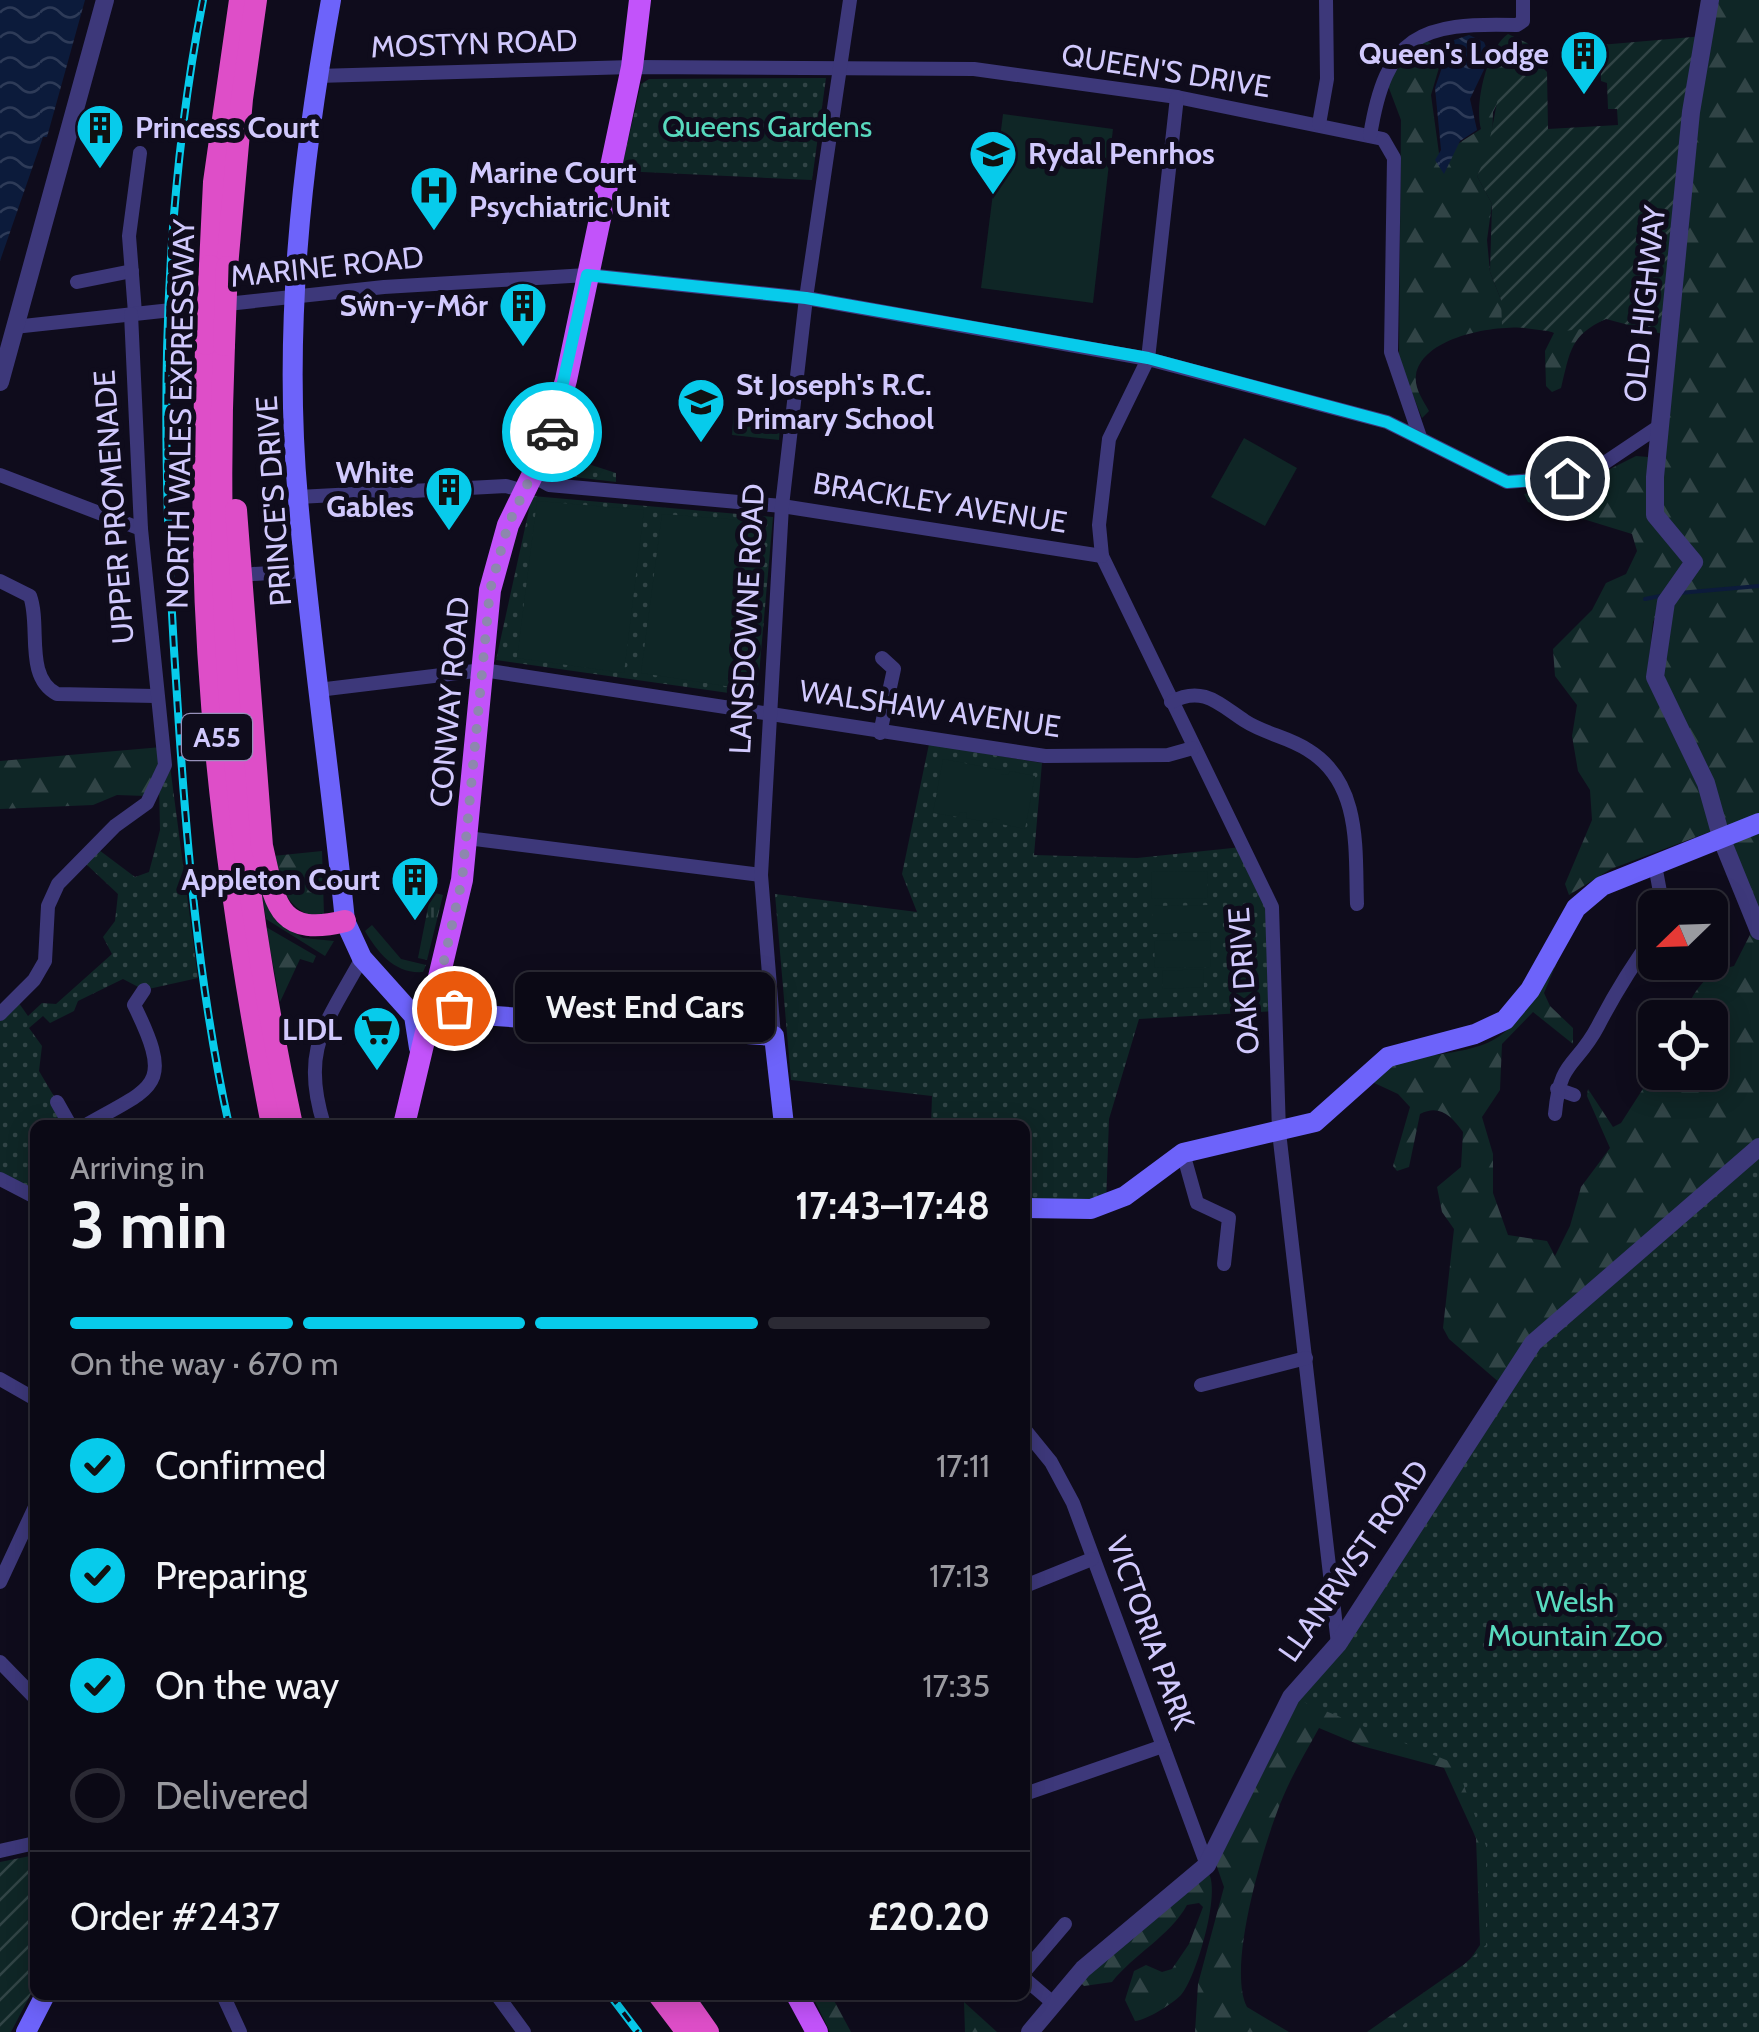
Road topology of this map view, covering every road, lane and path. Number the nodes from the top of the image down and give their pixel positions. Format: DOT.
graph roads {
  1 [pos="105,0"];
  2 [pos="240,0"];
  3 [pos="256,0"];
  4 [pos="331,0"];
  5 [pos="640,0"];
  6 [pos="850,0"];
  7 [pos="1326,0"];
  8 [pos="1523,0"];
  9 [pos="1710,0"];
  10 [pos="842,66"];
  11 [pos="632,68"];
  12 [pos="317,76"];
  13 [pos="1177,97"];
  14 [pos="1318,124"];
  15 [pos="1370,136"];
  16 [pos="140,153"];
  17 [pos="219,266"];
  18 [pos="132,271"];
  19 [pos="587,275"];
  20 [pos="77,282"];
  21 [pos="295,298"];
  22 [pos="806,298"];
  23 [pos="133,314"];
  24 [pos="14,327"];
  25 [pos="215,345"];
  26 [pos="1148,358"];
  27 [pos="0,382"];
  28 [pos="222,388"];
  29 [pos="1661,425"];
  30 [pos="1420,437"];
  31 [pos="0,475"];
  32 [pos="528,484"];
  33 [pos="298,497"];
  34 [pos="782,506"];
  35 [pos="140,530"];
  36 [pos="1102,556"];
  37 [pos="307,570"];
  38 [pos="253,574"];
  39 [pos="0,581"];
  40 [pos="882,658"];
  41 [pos="483,670"];
  42 [pos="318,690"];
  43 [pos="155,696"];
  44 [pos="1171,702"];
  45 [pos="771,715"];
  46 [pos="880,733"];
  47 [pos="1193,748"];
  48 [pos="1759,823"];
  49 [pos="223,834"];
  50 [pos="467,838"];
  51 [pos="1722,840"];
  52 [pos="1655,865"];
  53 [pos="761,875"];
  54 [pos="1660,890"];
  55 [pos="1357,904"];
  56 [pos="345,922"];
  57 [pos="1759,931"];
  58 [pos="1638,957"];
  59 [pos="362,958"];
  60 [pos="388,984"];
  61 [pos="438,988"];
  62 [pos="144,990"];
  63 [pos="0,1014"];
  64 [pos="468,1014"];
  65 [pos="429,1027"];
  66 [pos="774,1036"];
  67 [pos="420,1061"];
  68 [pos="1557,1089"];
  69 [pos="1574,1095"];
  70 [pos="57,1102"];
  71 [pos="1555,1114"];
  72 [pos="67,1120"];
  73 [pos="95,1120"];
  74 [pos="259,1120"];
  75 [pos="271,1120"];
  76 [pos="291,1120"];
  77 [pos="322,1120"];
  78 [pos="405,1120"];
  79 [pos="783,1120"];
  80 [pos="1279,1132"];
  81 [pos="1759,1147"];
  82 [pos="1182,1154"];
  83 [pos="0,1180"];
  84 [pos="30,1195"];
  85 [pos="1030,1208"];
  86 [pos="1224,1264"];
  87 [pos="1306,1358"];
  88 [pos="0,1379"];
  89 [pos="1201,1385"];
  90 [pos="30,1396"];
  91 [pos="1030,1436"];
  92 [pos="30,1518"];
  93 [pos="1092,1559"];
  94 [pos="0,1582"];
  95 [pos="1030,1584"];
  96 [pos="1338,1644"];
  97 [pos="0,1662"];
  98 [pos="30,1693"];
  99 [pos="1162,1746"];
  100 [pos="1030,1792"];
  101 [pos="30,1844"];
  102 [pos="0,1852"];
  103 [pos="1206,1865"];
  104 [pos="1065,1924"];
  105 [pos="1030,1964"];
  106 [pos="1030,1982"];
  107 [pos="42,2000"];
  108 [pos="225,2000"];
  109 [pos="501,2000"];
  110 [pos="664,2000"];
  111 [pos="686,2000"];
  112 [pos="800,2000"];
  113 [pos="1052,2002"];
  114 [pos="26,2032"];
  115 [pos="240,2032"];
  116 [pos="524,2032"];
  117 [pos="687,2032"];
  118 [pos="708,2032"];
  119 [pos="817,2032"];
  120 [pos="1030,2032"];
  1 -- 24 [label="street"];
  2 -- 17 [label="highway, NORTH WALES EXPRESSWAY / A55"];
  3 -- 17 [label="highway, NORTH WALES EXPRESSWAY / A55"];
  4 -- 12 [label="main road, PRINCE'S DRIVE"];
  5 -- 11 [label="main road, CONWAY ROAD"];
  6 -- 10 [label="street, LANSDOWNE ROAD"];
  7 -- 14 [label="street"];
  8 -- 15 [label="street"];
  9 -- 29 [label="street, OLD HIGHWAY"];
  10 -- 11 [label="street, QUEEN'S DRIVE"];
  10 -- 13 [label="street, QUEEN'S DRIVE"];
  10 -- 22 [label="street, LANSDOWNE ROAD"];
  11 -- 12 [label="street, MOSTYN ROAD"];
  11 -- 19 [label="main road, CONWAY ROAD"];
  12 -- 21 [label="main road, PRINCE'S DRIVE"];
  13 -- 14 [label="street, QUEEN'S DRIVE"];
  13 -- 26 [label="street, OAK DRIVE"];
  14 -- 15 [label="street, QUEEN'S DRIVE"];
  15 -- 30 [label="street"];
  16 -- 18 [label="street, UPPER PROMENADE"];
  17 -- 25 [label="highway, NORTH WALES EXPRESSWAY / A55, bridge"];
  18 -- 20 [label="street"];
  18 -- 23 [label="street, UPPER PROMENADE"];
  19 -- 21 [label="street, MARINE ROAD"];
  19 -- 22 [label="street, MARINE ROAD"];
  19 -- 32 [label="main road, CONWAY ROAD"];
  21 -- 23 [label="street, MARINE ROAD"];
  21 -- 33 [label="main road, PRINCE'S DRIVE"];
  22 -- 26 [label="street, MARINE ROAD"];
  22 -- 34 [label="street, LANSDOWNE ROAD"];
  23 -- 24 [label="street, MARINE ROAD"];
  23 -- 35 [label="street, UPPER PROMENADE"];
  24 -- 27 [label="street"];
  25 -- 28 [label="highway, NORTH WALES EXPRESSWAY / A55"];
  25 -- 49 [label="highway, NORTH WALES EXPRESSWAY / A55"];
  26 -- 30 [label="street, MARINE ROAD"];
  26 -- 36 [label="street, OAK DRIVE"];
  28 -- 56 [label="highway"];
  28 -- 76 [label="highway, NORTH WALES EXPRESSWAY / A55"];
  29 -- 30 [label="street, MARINE ROAD"];
  29 -- 51 [label="street, OLD HIGHWAY"];
  31 -- 35 [label="street"];
  32 -- 33 [label="street, BRACKLEY AVENUE"];
  32 -- 34 [label="street, BRACKLEY AVENUE"];
  32 -- 41 [label="main road, CONWAY ROAD"];
  33 -- 37 [label="main road, PRINCE'S DRIVE"];
  34 -- 36 [label="street, BRACKLEY AVENUE"];
  34 -- 45 [label="street, LANSDOWNE ROAD"];
  35 -- 43 [label="street, UPPER PROMENADE"];
  36 -- 44 [label="street, OAK DRIVE"];
  37 -- 38 [label="street"];
  37 -- 42 [label="main road, PRINCE'S DRIVE"];
  39 -- 43 [label="street"];
  40 -- 46 [label="street"];
  41 -- 42 [label="street, WALSHAW AVENUE"];
  41 -- 45 [label="street, WALSHAW AVENUE"];
  41 -- 50 [label="main road, CONWAY ROAD"];
  42 -- 56 [label="main road, PRINCE'S DRIVE"];
  43 -- 63 [label="street, UPPER PROMENADE"];
  44 -- 47 [label="street, OAK DRIVE"];
  44 -- 55 [label="street"];
  45 -- 46 [label="street, WALSHAW AVENUE"];
  45 -- 53 [label="street, LANSDOWNE ROAD"];
  46 -- 47 [label="street, WALSHAW AVENUE"];
  47 -- 80 [label="street, OAK DRIVE"];
  48 -- 51 [label="main road"];
  49 -- 74 [label="highway"];
  49 -- 75 [label="highway, NORTH WALES EXPRESSWAY / A55"];
  50 -- 53 [label="street"];
  50 -- 61 [label="main road, CONWAY ROAD"];
  51 -- 52 [label="main road"];
  51 -- 57 [label="street, OLD HIGHWAY"];
  52 -- 54 [label="street"];
  52 -- 80 [label="main road"];
  53 -- 66 [label="street, LANSDOWNE ROAD"];
  56 -- 59 [label="main road, PRINCE'S DRIVE"];
  58 -- 68 [label="street"];
  59 -- 60 [label="main road, PRINCE'S DRIVE"];
  59 -- 77 [label="street"];
  60 -- 65 [label="main road, PRINCE'S DRIVE"];
  60 -- 67 [label="main road, PRINCE'S DRIVE"];
  61 -- 64 [label="main road"];
  61 -- 65 [label="main road, CONWAY ROAD"];
  62 -- 73 [label="street"];
  64 -- 65 [label="main road"];
  64 -- 66 [label="main road"];
  65 -- 67 [label="main road, CONWAY ROAD"];
  66 -- 79 [label="main road, LANSDOWNE ROAD"];
  67 -- 78 [label="main road, CONWAY ROAD"];
  68 -- 69 [label="street"];
  68 -- 71 [label="street"];
  70 -- 72 [label="street"];
  80 -- 82 [label="main road"];
  80 -- 87 [label="street, OAK DRIVE"];
  81 -- 96 [label="street, LLANRWST ROAD"];
  82 -- 85 [label="main road"];
  82 -- 86 [label="street"];
  83 -- 84 [label="street"];
  87 -- 89 [label="street"];
  87 -- 96 [label="street, OAK DRIVE"];
  88 -- 90 [label="street"];
  91 -- 93 [label="street, VICTORIA PARK"];
  92 -- 94 [label="street"];
  93 -- 95 [label="street"];
  93 -- 99 [label="street, VICTORIA PARK"];
  96 -- 103 [label="street, LLANRWST ROAD"];
  97 -- 98 [label="street"];
  99 -- 100 [label="street"];
  99 -- 103 [label="street, VICTORIA PARK"];
  101 -- 102 [label="street"];
  103 -- 113 [label="street, LLANRWST ROAD"];
  104 -- 105 [label="street"];
  106 -- 113 [label="street"];
  107 -- 114 [label="main road"];
  108 -- 115 [label="street"];
  109 -- 116 [label="street"];
  110 -- 117 [label="highway"];
  111 -- 118 [label="highway"];
  112 -- 119 [label="main road"];
  113 -- 120 [label="street, LLANRWST ROAD"];
}
